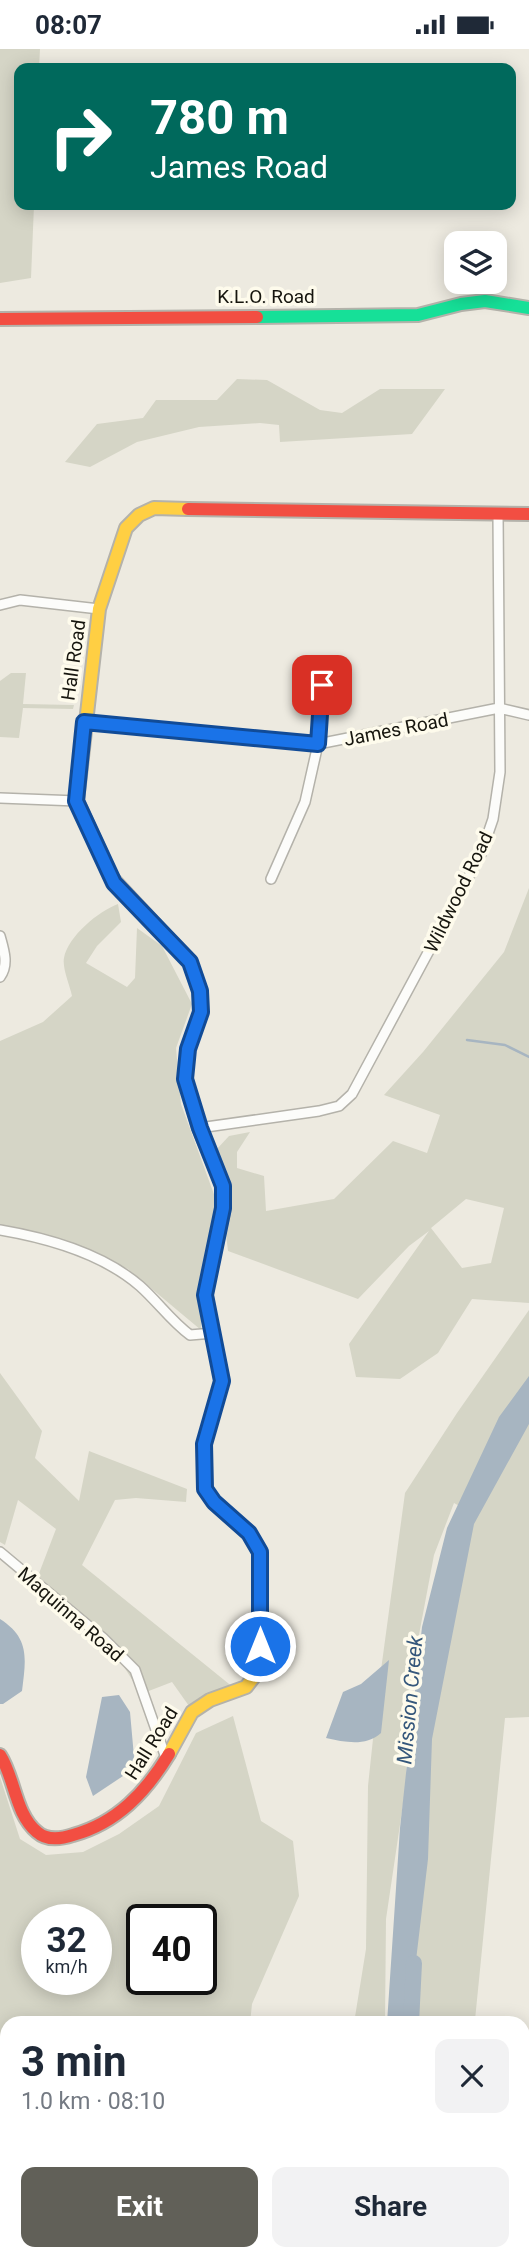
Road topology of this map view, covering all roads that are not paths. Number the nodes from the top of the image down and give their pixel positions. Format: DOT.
graph roads {
  1 [pos="529,308"];
  2 [pos="0,319"];
  3 [pos="498,514"];
  4 [pos="529,514"];
  5 [pos="0,605"];
  6 [pos="99,609"];
  7 [pos="322,685"];
  8 [pos="499,708"];
  9 [pos="529,715"];
  10 [pos="84,722"];
  11 [pos="318,744"];
  12 [pos="0,798"];
  13 [pos="76,801"];
  14 [pos="271,879"];
  15 [pos="0,936"];
  16 [pos="0,977"];
  17 [pos="200,1128"];
  18 [pos="0,1230"];
  19 [pos="213,1333"];
  20 [pos="0,1552"];
  21 [pos="0,1755"];
  22 [pos="166,1758"];
  1 -- 2 [label="street, K.L.O. Road"];
  3 -- 4 [label="street, Hall Road"];
  3 -- 6 [label="street, Hall Road"];
  3 -- 8 [label="street, Wildwood Road"];
  5 -- 6 [label="street"];
  6 -- 10 [label="street, Hall Road"];
  7 -- 11 [label="street"];
  8 -- 9 [label="street"];
  8 -- 11 [label="street, James Road"];
  8 -- 17 [label="street, Wildwood Road"];
  10 -- 11 [label="street, James Road"];
  10 -- 13 [label="street, Hall Road"];
  11 -- 14 [label="street"];
  12 -- 13 [label="street"];
  13 -- 17 [label="street, Hall Road"];
  15 -- 16 [label="street"];
  17 -- 19 [label="street, Hall Road"];
  18 -- 19 [label="street"];
  19 -- 22 [label="street, Hall Road"];
  20 -- 22 [label="street, Maquinna Road"];
  21 -- 22 [label="street, Hall Road"];
}
